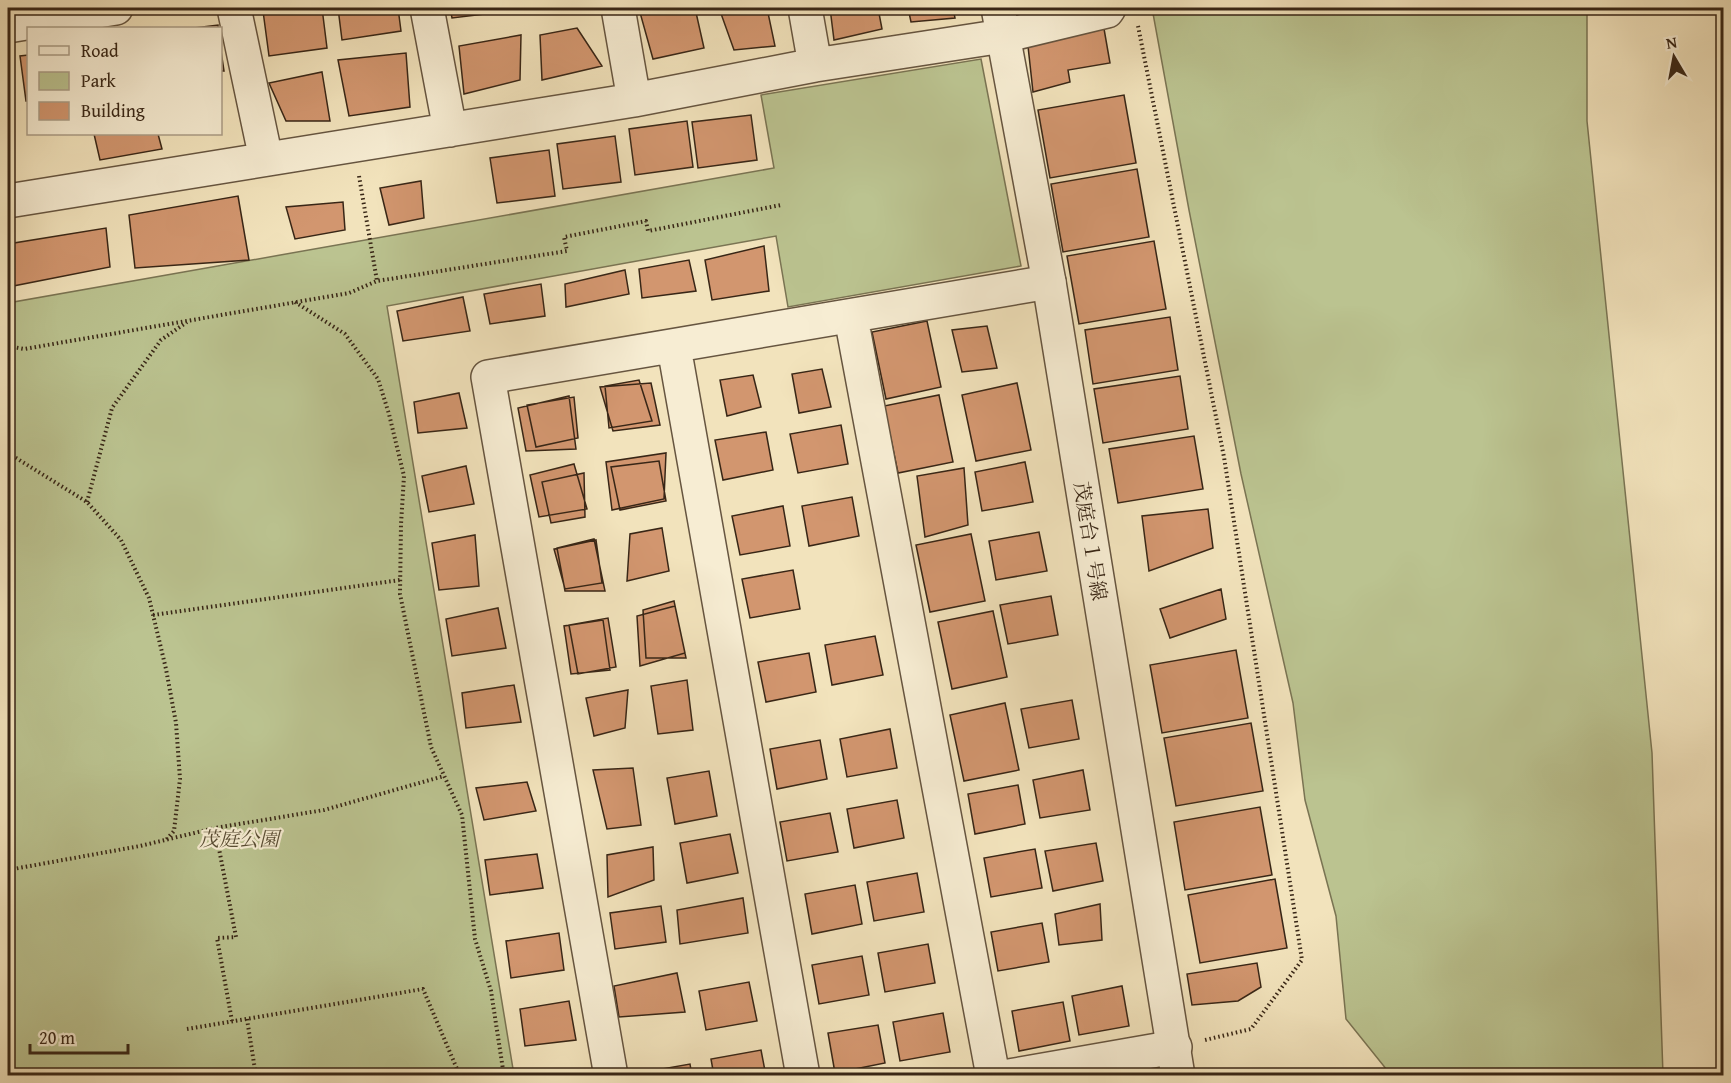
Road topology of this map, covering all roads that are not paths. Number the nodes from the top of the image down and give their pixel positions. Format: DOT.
graph roads {
  1 [pos="116,8"];
  2 [pos="234,8"];
  3 [pos="427,8"];
  4 [pos="618,8"];
  5 [pos="805,8"];
  6 [pos="1108,9"];
  7 [pos="1001,22"];
  8 [pos="8,26"];
  9 [pos="815,65"];
  10 [pos="634,99"];
  11 [pos="450,130"];
  12 [pos="266,159"];
  13 [pos="8,201"];
  14 [pos="1049,282"];
  15 [pos="851,317"];
  16 [pos="674,347"];
  17 [pos="1176,1061"];
  18 [pos="611,1076"];
  19 [pos="803,1076"];
  20 [pos="993,1076"];
  21 [pos="1009,1076"];
  1 -- 8 [label="street"];
  2 -- 12 [label="street"];
  3 -- 11 [label="street"];
  4 -- 10 [label="street"];
  5 -- 9 [label="street"];
  6 -- 7 [label="street"];
  7 -- 9 [label="street"];
  7 -- 14 [label="street, 茂庭台１号線"];
  9 -- 10 [label="street"];
  10 -- 11 [label="street"];
  11 -- 12 [label="street"];
  12 -- 13 [label="street"];
  14 -- 15 [label="street"];
  14 -- 17 [label="street, 茂庭台１号線"];
  15 -- 16 [label="street"];
  15 -- 20 [label="street"];
  16 -- 18 [label="street"];
  16 -- 19 [label="street"];
  17 -- 21 [label="street"];
}
